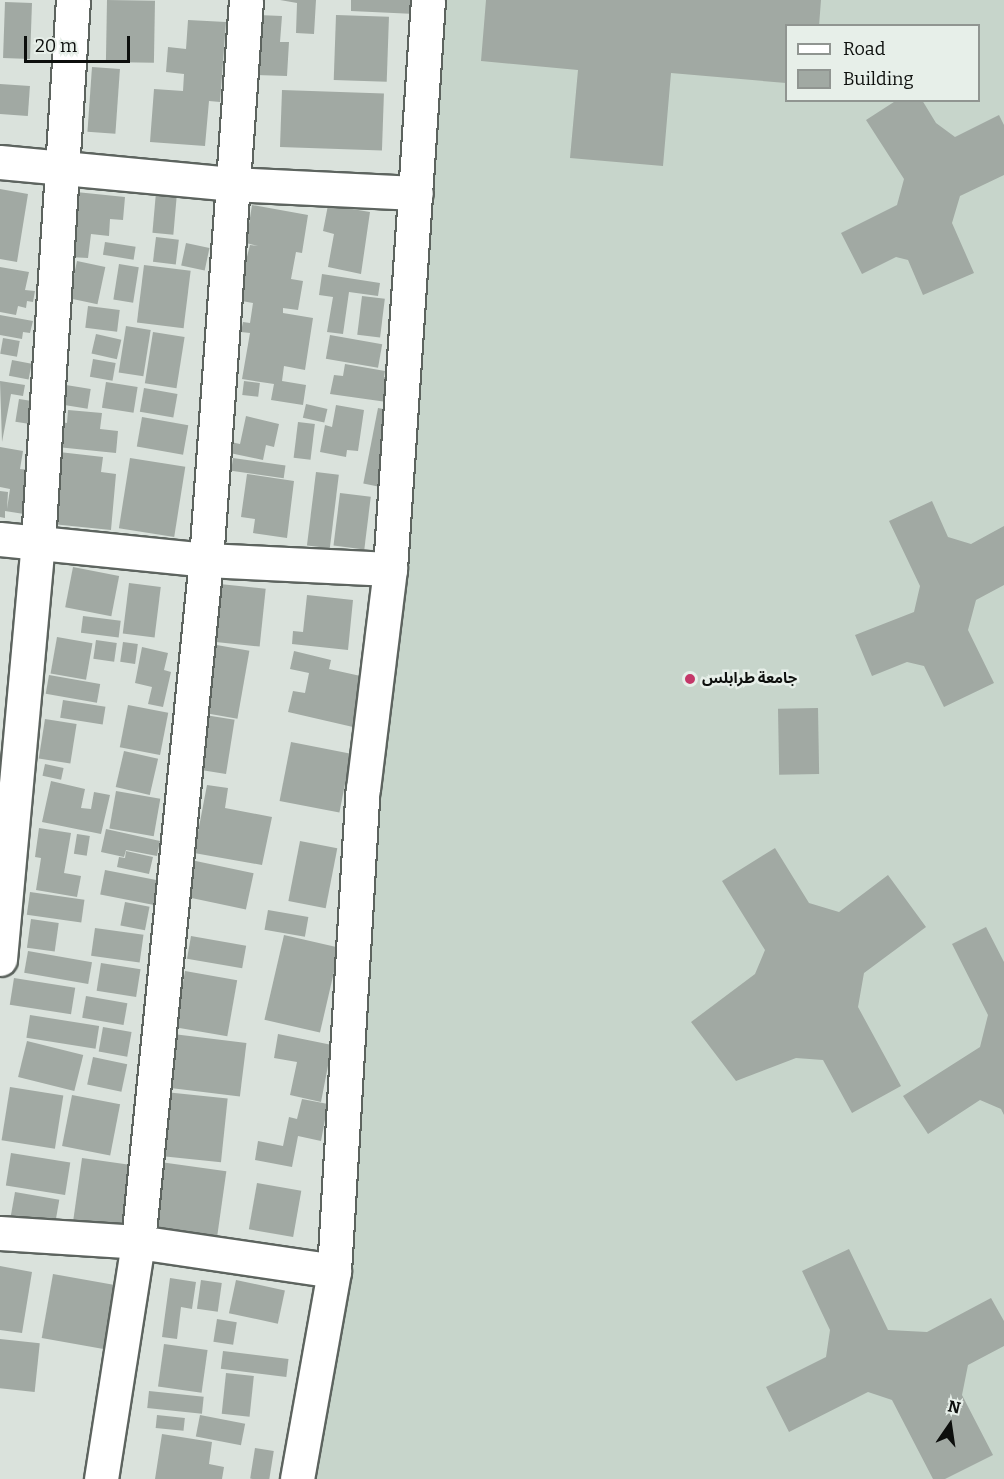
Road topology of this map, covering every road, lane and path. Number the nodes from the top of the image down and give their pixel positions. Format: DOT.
graph roads {
  1 [pos="73,0"];
  2 [pos="246,0"];
  3 [pos="428,0"];
  4 [pos="0,162"];
  5 [pos="62,167"];
  6 [pos="231,184"];
  7 [pos="416,193"];
  8 [pos="0,539"];
  9 [pos="38,542"];
  10 [pos="206,561"];
  11 [pos="390,569"];
  12 [pos="3,869"];
  13 [pos="0,959"];
  14 [pos="0,1233"];
  15 [pos="138,1242"];
  16 [pos="334,1271"];
  17 [pos="101,1479"];
  18 [pos="297,1479"];
  1 -- 5 [label="street"];
  2 -- 6 [label="street"];
  3 -- 7 [label="street"];
  4 -- 5 [label="street"];
  5 -- 6 [label="street"];
  5 -- 9 [label="street"];
  6 -- 7 [label="street"];
  6 -- 10 [label="street"];
  7 -- 11 [label="street"];
  8 -- 9 [label="street"];
  9 -- 10 [label="street"];
  9 -- 12 [label="street"];
  10 -- 11 [label="street"];
  10 -- 15 [label="street"];
  11 -- 16 [label="street"];
  12 -- 13 [label="street"];
  14 -- 15 [label="street"];
  15 -- 16 [label="street"];
  15 -- 17 [label="street"];
  16 -- 18 [label="street"];
}
